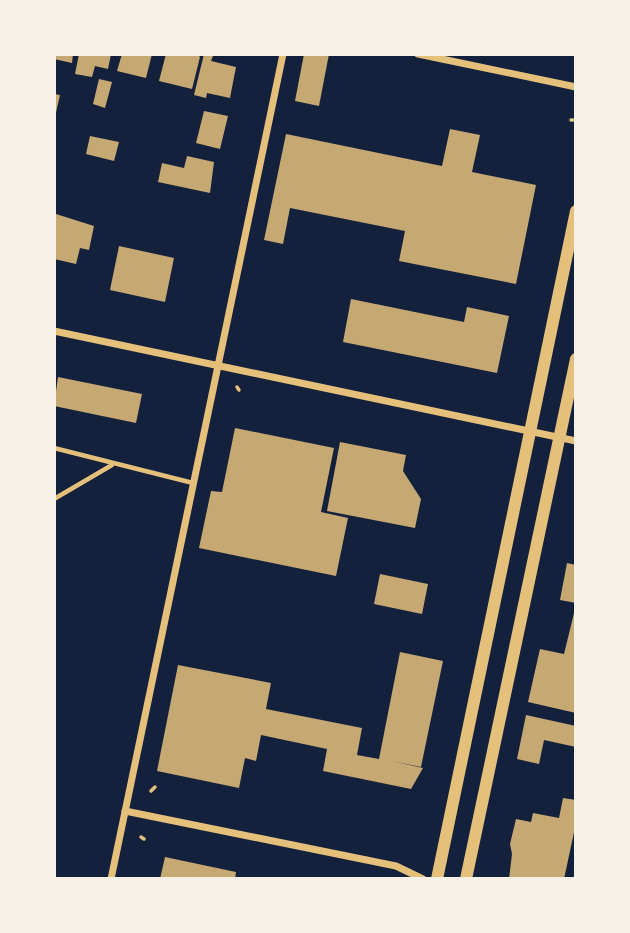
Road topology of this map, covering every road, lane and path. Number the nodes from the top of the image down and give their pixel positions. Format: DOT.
graph roads {
  1 [pos="284,54"];
  2 [pos="418,54"];
  3 [pos="576,87"];
  4 [pos="576,211"];
  5 [pos="54,331"];
  6 [pos="576,359"];
  7 [pos="217,366"];
  8 [pos="530,430"];
  9 [pos="559,437"];
  10 [pos="576,441"];
  11 [pos="54,448"];
  12 [pos="113,465"];
  13 [pos="193,483"];
  14 [pos="54,499"];
  15 [pos="125,811"];
  16 [pos="111,879"];
  17 [pos="423,879"];
  18 [pos="437,879"];
  19 [pos="466,879"];
  1 -- 7 [label="street"];
  2 -- 3 [label="street"];
  4 -- 8 [label="main road"];
  5 -- 7 [label="street"];
  6 -- 9 [label="main road"];
  7 -- 8 [label="street"];
  7 -- 13 [label="street"];
  8 -- 9 [label="street"];
  8 -- 18 [label="main road"];
  9 -- 10 [label="street"];
  9 -- 19 [label="main road"];
  11 -- 12 [label="lane"];
  12 -- 13 [label="lane"];
  12 -- 14 [label="lane"];
  13 -- 15 [label="street"];
  15 -- 16 [label="street"];
  15 -- 17 [label="street"];
}
